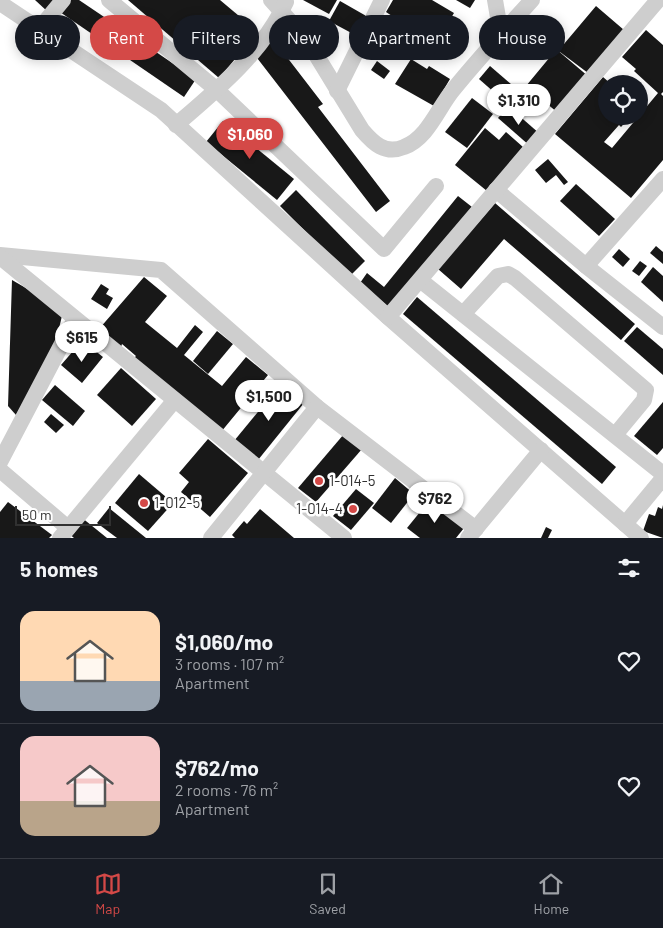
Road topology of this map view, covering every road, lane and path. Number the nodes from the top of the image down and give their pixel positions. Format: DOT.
graph roads {
  1 [pos="63,0"];
  2 [pos="109,0"];
  3 [pos="382,0"];
  4 [pos="495,0"];
  5 [pos="532,0"];
  6 [pos="658,0"];
  7 [pos="0,4"];
  8 [pos="280,4"];
  9 [pos="17,15"];
  10 [pos="51,15"];
  11 [pos="498,15"];
  12 [pos="519,15"];
  13 [pos="80,56"];
  14 [pos="479,60"];
  15 [pos="217,90"];
  16 [pos="337,91"];
  17 [pos="176,125"];
  18 [pos="663,180"];
  19 [pos="436,186"];
  20 [pos="496,190"];
  21 [pos="0,256"];
  22 [pos="586,266"];
  23 [pos="420,280"];
  24 [pos="464,314"];
  25 [pos="388,317"];
  26 [pos="75,319"];
  27 [pos="663,327"];
  28 [pos="174,401"];
  29 [pos="317,407"];
  30 [pos="615,435"];
  31 [pos="541,450"];
  32 [pos="0,462"];
  33 [pos="0,470"];
  34 [pos="264,473"];
  35 [pos="663,474"];
  36 [pos="663,478"];
  37 [pos="625,524"];
  38 [pos="64,533"];
  39 [pos="472,533"];
  40 [pos="211,538"];
  41 [pos="344,538"];
  42 [pos="641,538"];
  1 -- 10 [label="street"];
  2 -- 15 [label="street"];
  3 -- 16 [label="street"];
  4 -- 11 [label="street"];
  5 -- 12 [label="street"];
  6 -- 20 [label="street"];
  7 -- 9 [label="street"];
  8 -- 15 [label="street"];
  8 -- 16 [label="street"];
  13 -- 17 [label="street"];
  14 -- 16 [label="street"];
  15 -- 17 [label="street"];
  15 -- 19 [label="street"];
  17 -- 25 [label="street"];
  18 -- 22 [label="street"];
  20 -- 22 [label="street"];
  20 -- 23 [label="street"];
  21 -- 26 [label="street"];
  21 -- 29 [label="street"];
  22 -- 27 [label="street"];
  23 -- 24 [label="street"];
  23 -- 25 [label="street"];
  24 -- 30 [label="street"];
  24 -- 30 [label="street"];
  25 -- 31 [label="street"];
  26 -- 28 [label="street"];
  26 -- 32 [label="street"];
  28 -- 34 [label="street"];
  28 -- 38 [label="street"];
  29 -- 34 [label="street"];
  29 -- 39 [label="street"];
  30 -- 35 [label="street"];
  31 -- 37 [label="street"];
  31 -- 39 [label="street"];
  33 -- 38 [label="street"];
  34 -- 40 [label="street"];
  34 -- 41 [label="street"];
  36 -- 37 [label="street"];
  37 -- 42 [label="street"];
}
